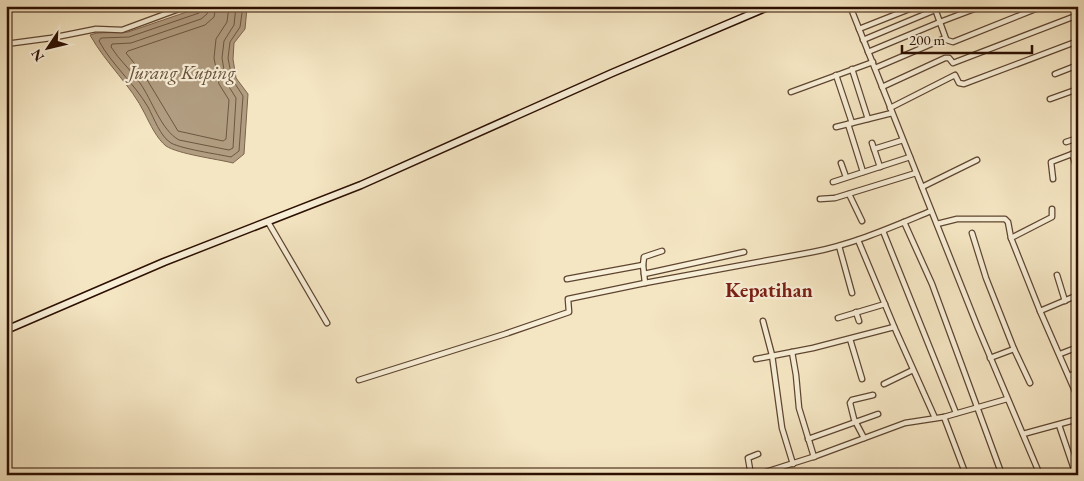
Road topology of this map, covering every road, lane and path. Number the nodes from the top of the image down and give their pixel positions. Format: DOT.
graph roads {
  1 [pos="187,6"];
  2 [pos="770,6"];
  3 [pos="850,6"];
  4 [pos="917,6"];
  5 [pos="982,6"];
  6 [pos="1043,6"];
  7 [pos="934,8"];
  8 [pos="1078,15"];
  9 [pos="940,22"];
  10 [pos="859,29"];
  11 [pos="946,39"];
  12 [pos="863,40"];
  13 [pos="1078,41"];
  14 [pos="6,44"];
  15 [pos="868,52"];
  16 [pos="873,62"];
  17 [pos="953,63"];
  18 [pos="1078,65"];
  19 [pos="875,68"];
  20 [pos="852,69"];
  21 [pos="1055,74"];
  22 [pos="836,75"];
  23 [pos="955,75"];
  24 [pos="882,87"];
  25 [pos="1078,89"];
  26 [pos="791,92"];
  27 [pos="1050,99"];
  28 [pos="890,108"];
  29 [pos="892,113"];
  30 [pos="868,119"];
  31 [pos="850,124"];
  32 [pos="836,128"];
  33 [pos="1078,138"];
  34 [pos="903,140"];
  35 [pos="1066,142"];
  36 [pos="872,143"];
  37 [pos="874,149"];
  38 [pos="1078,152"];
  39 [pos="1072,154"];
  40 [pos="910,157"];
  41 [pos="977,160"];
  42 [pos="841,163"];
  43 [pos="880,167"];
  44 [pos="863,172"];
  45 [pos="1078,172"];
  46 [pos="916,173"];
  47 [pos="846,178"];
  48 [pos="1053,179"];
  49 [pos="833,182"];
  50 [pos="922,187"];
  51 [pos="849,194"];
  52 [pos="820,199"];
  53 [pos="1052,209"];
  54 [pos="931,211"];
  55 [pos="862,221"];
  56 [pos="268,222"];
  57 [pos="904,222"];
  58 [pos="937,224"];
  59 [pos="883,231"];
  60 [pos="972,233"];
  61 [pos="1011,238"];
  62 [pos="858,240"];
  63 [pos="839,246"];
  64 [pos="662,252"];
  65 [pos="744,252"];
  66 [pos="721,258"];
  67 [pos="643,265"];
  68 [pos="723,268"];
  69 [pos="644,274"];
  70 [pos="1057,275"];
  71 [pos="567,278"];
  72 [pos="645,283"];
  73 [pos="852,293"];
  74 [pos="1078,295"];
  75 [pos="1065,301"];
  76 [pos="885,304"];
  77 [pos="1040,311"];
  78 [pos="856,312"];
  79 [pos="838,318"];
  80 [pos="763,321"];
  81 [pos="859,321"];
  82 [pos="327,323"];
  83 [pos="894,327"];
  84 [pos="6,330"];
  85 [pos="850,339"];
  86 [pos="1078,347"];
  87 [pos="1014,349"];
  88 [pos="792,352"];
  89 [pos="1060,354"];
  90 [pos="772,355"];
  91 [pos="990,358"];
  92 [pos="756,359"];
  93 [pos="913,370"];
  94 [pos="1078,372"];
  95 [pos="1069,376"];
  96 [pos="862,378"];
  97 [pos="360,380"];
  98 [pos="1030,383"];
  99 [pos="884,384"];
  100 [pos="873,395"];
  101 [pos="1078,398"];
  102 [pos="1007,399"];
  103 [pos="978,407"];
  104 [pos="956,413"];
  105 [pos="878,414"];
  106 [pos="944,416"];
  107 [pos="935,418"];
  108 [pos="1078,419"];
  109 [pos="856,422"];
  110 [pos="1058,426"];
  111 [pos="1023,434"];
  112 [pos="808,438"];
  113 [pos="864,438"];
  114 [pos="758,454"];
  115 [pos="814,457"];
  116 [pos="793,464"];
  117 [pos="766,474"];
  118 [pos="751,475"];
  119 [pos="756,475"];
  120 [pos="966,475"];
  121 [pos="1002,475"];
  122 [pos="1040,475"];
  123 [pos="1076,475"];
  1 -- 14 [label="street"];
  2 -- 56 [label="street"];
  3 -- 10 [label="street"];
  4 -- 10 [label="street"];
  5 -- 9 [label="street"];
  6 -- 11 [label="street"];
  7 -- 9 [label="street"];
  7 -- 12 [label="street"];
  8 -- 17 [label="street"];
  9 -- 11 [label="street"];
  9 -- 15 [label="street"];
  10 -- 12 [label="street"];
  11 -- 19 [label="street"];
  12 -- 15 [label="street"];
  13 -- 23 [label="street"];
  15 -- 16 [label="street"];
  16 -- 19 [label="street"];
  16 -- 20 [label="street"];
  17 -- 23 [label="street"];
  17 -- 24 [label="street"];
  18 -- 21 [label="street"];
  19 -- 24 [label="street"];
  20 -- 22 [label="street"];
  20 -- 30 [label="street"];
  22 -- 26 [label="street"];
  22 -- 31 [label="street"];
  23 -- 28 [label="street"];
  24 -- 28 [label="street"];
  25 -- 27 [label="street"];
  28 -- 29 [label="street"];
  29 -- 30 [label="street"];
  29 -- 34 [label="street"];
  30 -- 31 [label="street"];
  31 -- 32 [label="street"];
  31 -- 44 [label="street"];
  33 -- 35 [label="street"];
  34 -- 37 [label="street"];
  34 -- 40 [label="street"];
  36 -- 37 [label="street"];
  37 -- 43 [label="street"];
  38 -- 39 [label="street"];
  39 -- 45 [label="street"];
  39 -- 48 [label="street"];
  40 -- 43 [label="street"];
  40 -- 46 [label="street"];
  41 -- 50 [label="street"];
  42 -- 47 [label="street"];
  43 -- 44 [label="street"];
  44 -- 47 [label="street"];
  46 -- 50 [label="street"];
  46 -- 51 [label="street"];
  47 -- 49 [label="street"];
  50 -- 54 [label="street"];
  51 -- 52 [label="street"];
  51 -- 55 [label="street"];
  53 -- 61 [label="street"];
  54 -- 57 [label="street"];
  54 -- 58 [label="street"];
  56 -- 82 [label="street"];
  56 -- 84 [label="street"];
  57 -- 59 [label="street"];
  57 -- 103 [label="street"];
  58 -- 61 [label="street"];
  58 -- 91 [label="street"];
  59 -- 62 [label="street"];
  59 -- 104 [label="street"];
  60 -- 87 [label="street"];
  61 -- 77 [label="street"];
  62 -- 63 [label="street"];
  62 -- 76 [label="street"];
  63 -- 68 [label="street"];
  63 -- 73 [label="street"];
  64 -- 67 [label="street"];
  65 -- 66 [label="street"];
  66 -- 68 [label="street"];
  66 -- 69 [label="street"];
  67 -- 69 [label="street"];
  67 -- 71 [label="street"];
  68 -- 72 [label="street"];
  69 -- 72 [label="street"];
  70 -- 75 [label="street"];
  72 -- 97 [label="street"];
  74 -- 75 [label="street"];
  75 -- 77 [label="street"];
  76 -- 78 [label="street"];
  76 -- 83 [label="street"];
  77 -- 89 [label="street"];
  78 -- 79 [label="street"];
  78 -- 81 [label="street"];
  80 -- 90 [label="street"];
  83 -- 85 [label="street"];
  83 -- 93 [label="street"];
  85 -- 88 [label="street"];
  85 -- 96 [label="street"];
  86 -- 89 [label="street"];
  87 -- 91 [label="street"];
  87 -- 98 [label="street"];
  88 -- 90 [label="street"];
  88 -- 112 [label="street"];
  89 -- 95 [label="street"];
  90 -- 92 [label="street"];
  90 -- 116 [label="street"];
  91 -- 102 [label="street"];
  93 -- 99 [label="street"];
  93 -- 107 [label="street"];
  94 -- 95 [label="street"];
  95 -- 101 [label="street"];
  100 -- 109 [label="street"];
  102 -- 103 [label="street"];
  102 -- 111 [label="street"];
  103 -- 104 [label="street"];
  103 -- 121 [label="street"];
  104 -- 106 [label="street"];
  105 -- 109 [label="street"];
  106 -- 107 [label="street"];
  106 -- 120 [label="street"];
  107 -- 113 [label="street"];
  108 -- 110 [label="street"];
  109 -- 112 [label="street"];
  109 -- 113 [label="street"];
  110 -- 111 [label="street"];
  110 -- 123 [label="street"];
  111 -- 122 [label="street"];
  112 -- 115 [label="street"];
  113 -- 115 [label="street"];
  114 -- 118 [label="street"];
  115 -- 116 [label="street"];
  116 -- 117 [label="street"];
  117 -- 119 [label="street"];
}
